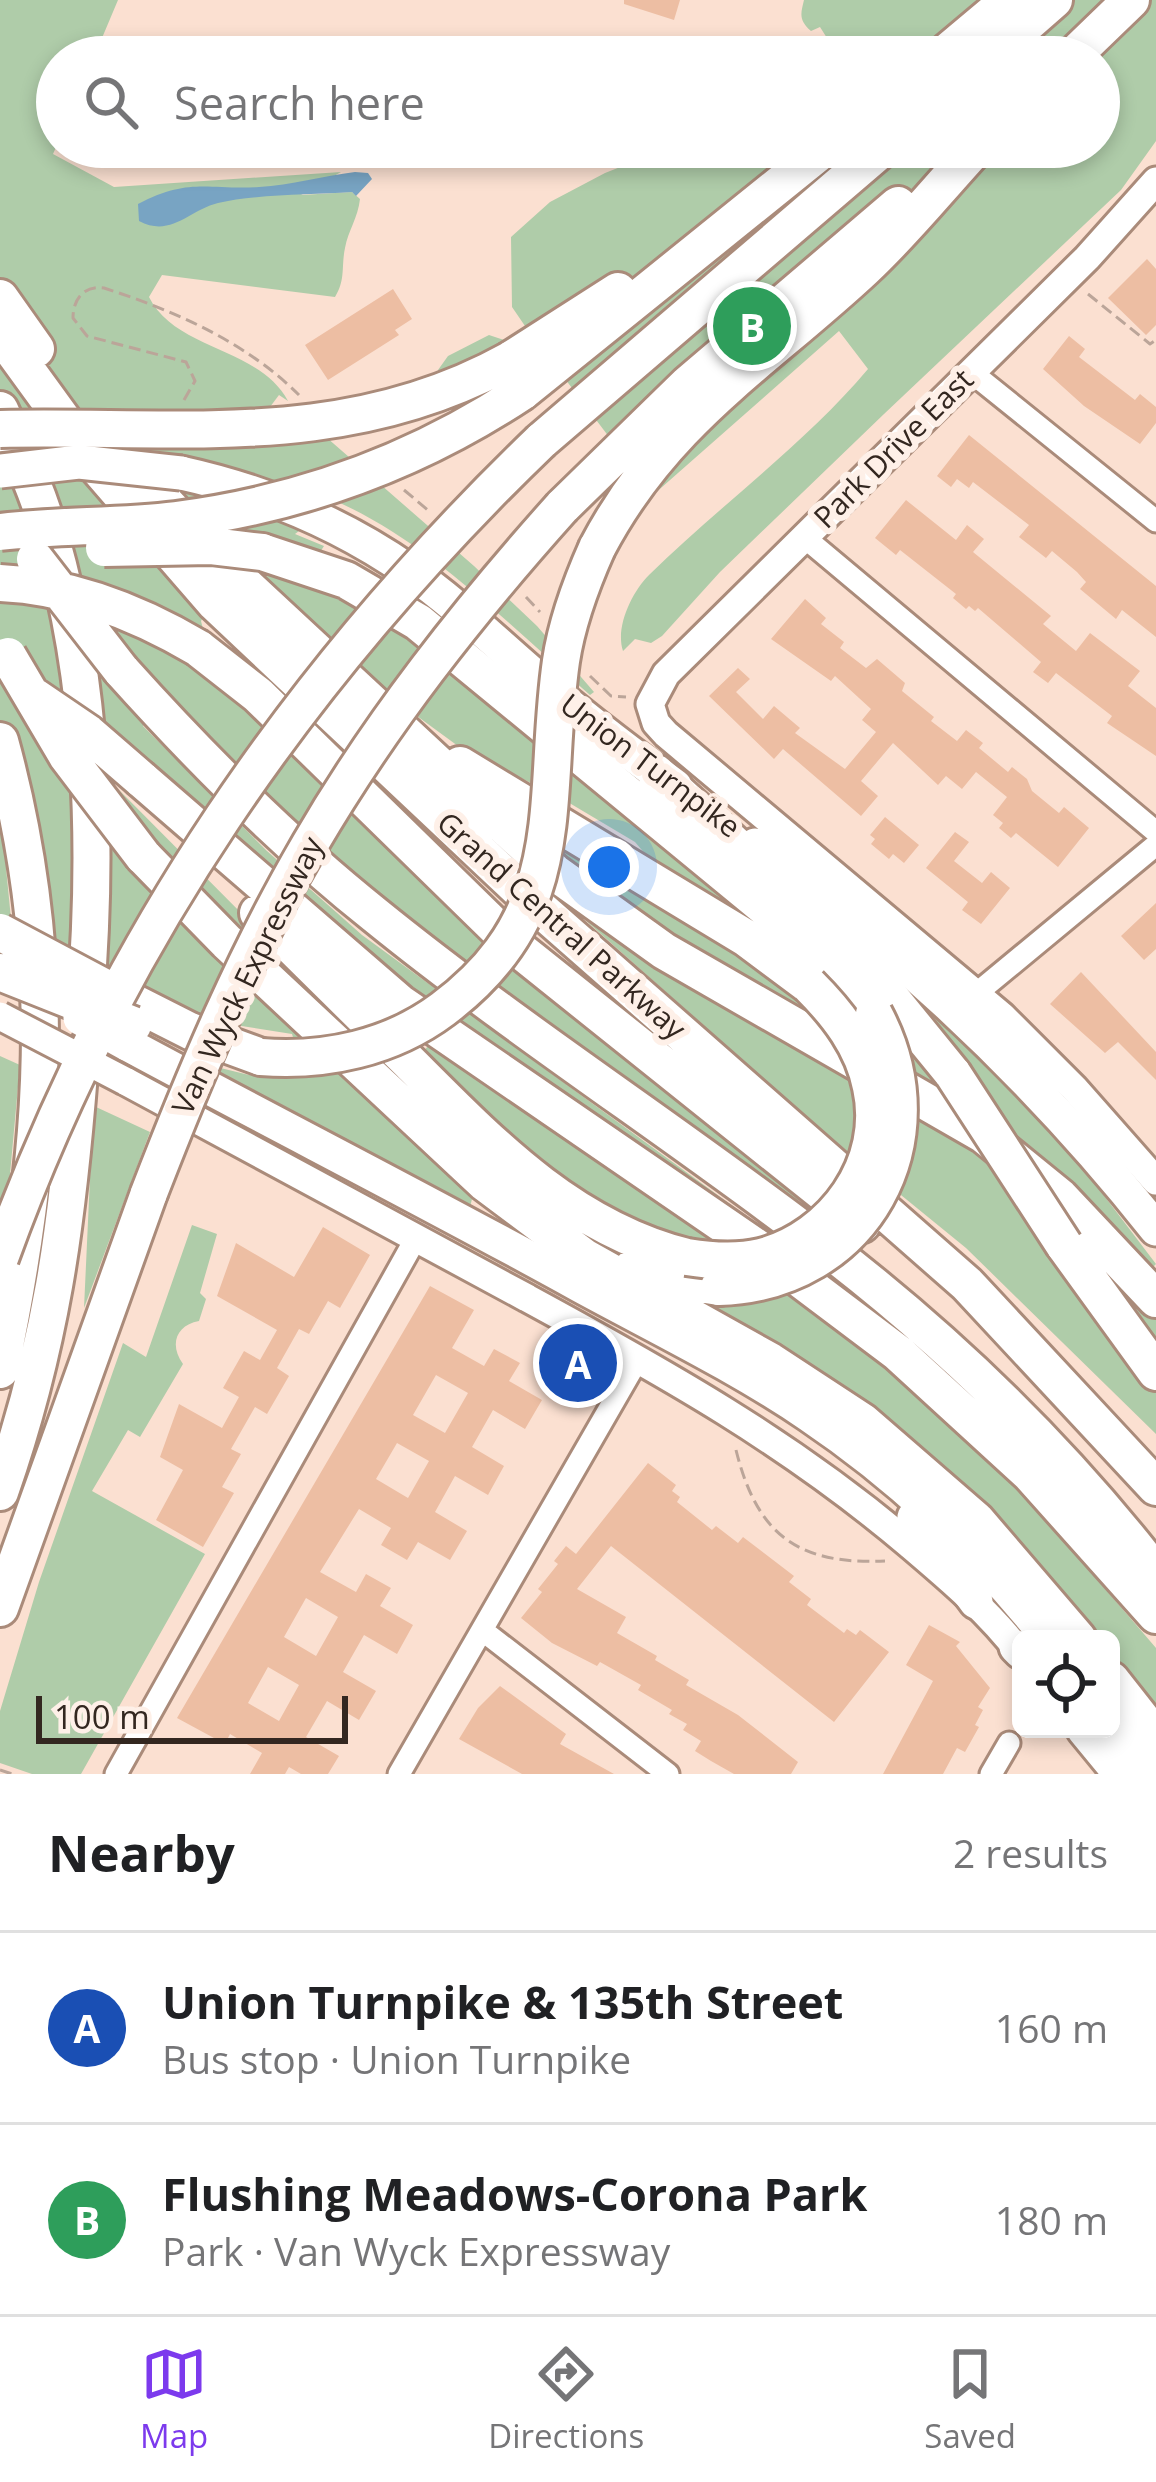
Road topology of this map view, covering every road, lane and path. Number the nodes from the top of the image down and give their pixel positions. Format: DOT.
graph roads {
  1 [pos="1010,0"];
  2 [pos="1054,0"];
  3 [pos="1132,0"];
  4 [pos="966,36"];
  5 [pos="1013,36"];
  6 [pos="1094,36"];
  7 [pos="799,168"];
  8 [pos="860,168"];
  9 [pos="948,168"];
  10 [pos="954,168"];
  11 [pos="1156,181"];
  12 [pos="1088,294"];
  13 [pos="0,298"];
  14 [pos="0,332"];
  15 [pos="1156,340"];
  16 [pos="971,372"];
  17 [pos="516,376"];
  18 [pos="304,400"];
  19 [pos="175,405"];
  20 [pos="0,410"];
  21 [pos="0,428"];
  22 [pos="0,461"];
  23 [pos="53,463"];
  24 [pos="0,471"];
  25 [pos="398,484"];
  26 [pos="0,509"];
  27 [pos="235,510"];
  28 [pos="431,513"];
  29 [pos="1156,521"];
  30 [pos="0,532"];
  31 [pos="804,537"];
  32 [pos="18,554"];
  33 [pos="0,584"];
  34 [pos="519,591"];
  35 [pos="542,614"];
  36 [pos="3,659"];
  37 [pos="582,665"];
  38 [pos="359,693"];
  39 [pos="632,696"];
  40 [pos="656,723"];
  41 [pos="0,741"];
  42 [pos="656,773"];
  43 [pos="141,779"];
  44 [pos="1156,832"];
  45 [pos="1156,845"];
  46 [pos="0,932"];
  47 [pos="0,973"];
  48 [pos="977,993"];
  49 [pos="0,1016"];
  50 [pos="130,1034"];
  51 [pos="261,1057"];
  52 [pos="1156,1181"];
  53 [pos="513,1205"];
  54 [pos="1156,1229"];
  55 [pos="416,1238"];
  56 [pos="0,1258"];
  57 [pos="1156,1299"];
  58 [pos="638,1359"];
  59 [pos="0,1370"];
  60 [pos="1156,1372"];
  61 [pos="1075,1396"];
  62 [pos="810,1415"];
  63 [pos="736,1450"];
  64 [pos="1156,1487"];
  65 [pos="0,1492"];
  66 [pos="885,1561"];
  67 [pos="1156,1573"];
  68 [pos="976,1602"];
  69 [pos="0,1608"];
  70 [pos="1156,1615"];
  71 [pos="482,1630"];
  72 [pos="1022,1630"];
  73 [pos="1070,1630"];
  74 [pos="1012,1634"];
  75 [pos="1120,1691"];
  76 [pos="1120,1728"];
  77 [pos="1156,1737"];
  78 [pos="1079,1738"];
  79 [pos="1092,1738"];
  80 [pos="1109,1738"];
  81 [pos="1009,1743"];
  82 [pos="0,1770"];
  83 [pos="1156,1772"];
  84 [pos="12,1774"];
  85 [pos="116,1774"];
  86 [pos="400,1774"];
  87 [pos="668,1774"];
  88 [pos="991,1774"];
  89 [pos="1102,1774"];
  90 [pos="1122,1774"];
  91 [pos="1144,1774"];
  1 -- 4 [label="highway"];
  2 -- 5 [label="highway"];
  3 -- 6 [label="highway"];
  7 -- 17 [label="highway"];
  8 -- 56 [label="highway, bridge"];
  9 -- 69 [label="highway, Van Wyck Expressway, bridge"];
  10 -- 51 [label="highway, bridge"];
  11 -- 16 [label="street, Park Drive East"];
  12 -- 15 [label="path"];
  13 -- 38 [label="highway"];
  14 -- 61 [label="highway, Grand Central Parkway"];
  16 -- 29 [label="street"];
  16 -- 31 [label="street, Park Drive East"];
  17 -- 21 [label="highway, bridge"];
  17 -- 27 [label="highway, bridge"];
  18 -- 19 [label="path"];
  20 -- 65 [label="highway"];
  22 -- 23 [label="street, Union Turnpike, bridge"];
  23 -- 24 [label="main road, Union Turnpike, bridge"];
  23 -- 42 [label="main road, Union Turnpike, bridge"];
  25 -- 28 [label="path"];
  26 -- 27 [label="highway, bridge"];
  26 -- 32 [label="highway"];
  27 -- 30 [label="highway, bridge"];
  31 -- 40 [label="street, Park Drive East"];
  31 -- 44 [label="street"];
  32 -- 53 [label="highway, bridge"];
  32 -- 67 [label="highway, bridge"];
  33 -- 61 [label="highway, bridge"];
  34 -- 35 [label="path"];
  36 -- 43 [label="highway, bridge"];
  36 -- 53 [label="highway, bridge"];
  37 -- 39 [label="path"];
  38 -- 43 [label="highway, bridge"];
  38 -- 57 [label="highway"];
  40 -- 48 [label="street, Union Turnpike"];
  41 -- 59 [label="highway"];
  42 -- 54 [label="main road, Union Turnpike"];
  42 -- 60 [label="highway, bridge"];
  43 -- 70 [label="highway"];
  45 -- 48 [label="street"];
  46 -- 51 [label="highway, bridge"];
  47 -- 50 [label="highway, bridge"];
  48 -- 52 [label="street, Union Turnpike"];
  49 -- 55 [label="street, bridge"];
  50 -- 51 [label="highway"];
  50 -- 62 [label="main road"];
  53 -- 73 [label="highway"];
  55 -- 58 [label="street"];
  55 -- 85 [label="street"];
  58 -- 68 [label="street"];
  58 -- 71 [label="street"];
  61 -- 64 [label="highway, Grand Central Parkway"];
  62 -- 68 [label="main road"];
  62 -- 72 [label="main road"];
  63 -- 66 [label="path"];
  68 -- 74 [label="street"];
  71 -- 86 [label="street"];
  71 -- 87 [label="street"];
  75 -- 77 [label="highway"];
  76 -- 83 [label="main road"];
  78 -- 89 [label="street"];
  79 -- 90 [label="highway"];
  80 -- 91 [label="main road"];
  81 -- 88 [label="street"];
  82 -- 84 [label="path"];
}
